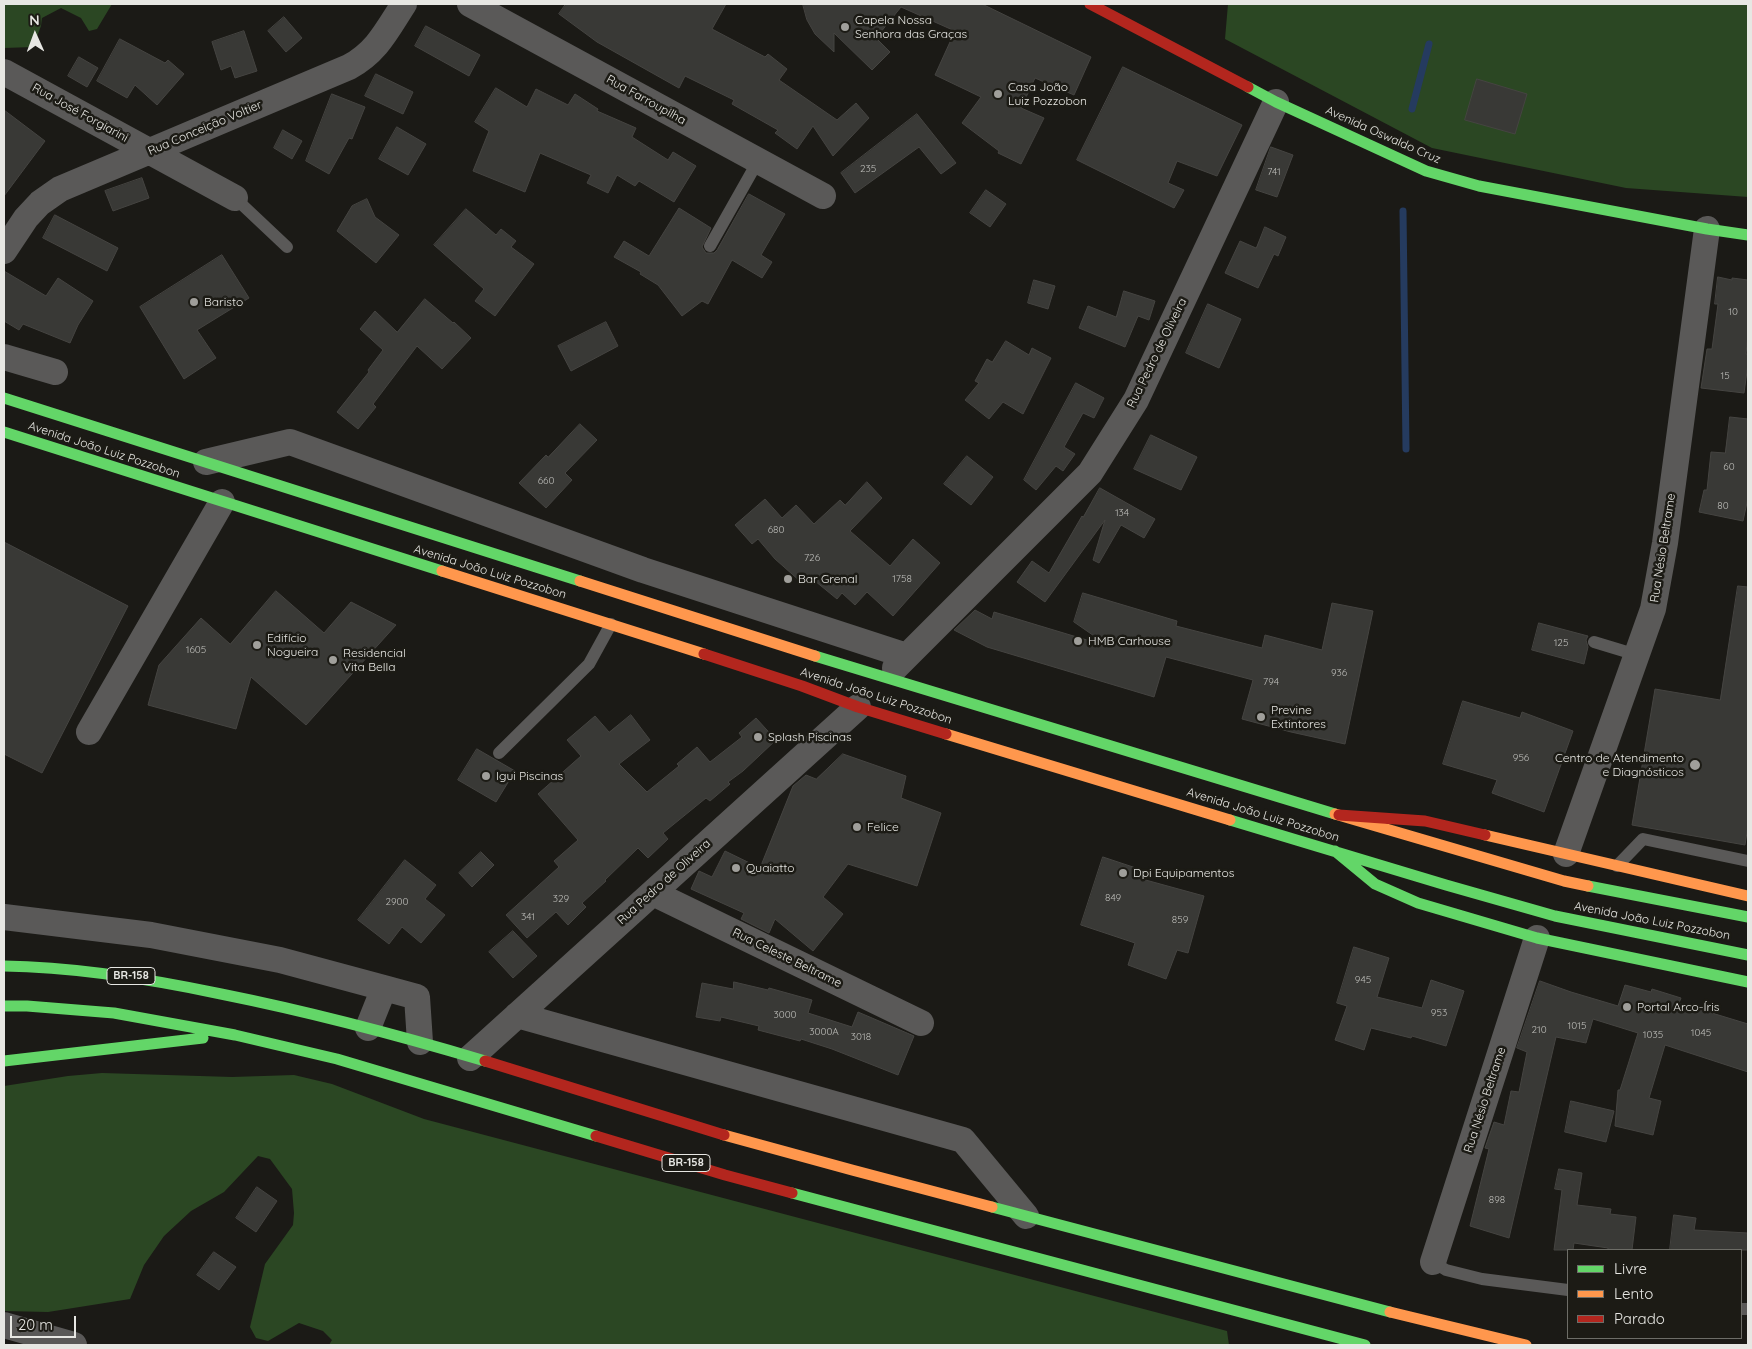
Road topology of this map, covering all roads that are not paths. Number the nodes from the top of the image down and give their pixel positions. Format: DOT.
graph roads {
  1 [pos="404,4"];
  2 [pos="470,4"];
  3 [pos="1091,4"];
  4 [pos="4,72"];
  5 [pos="1276,102"];
  6 [pos="149,151"];
  7 [pos="758,161"];
  8 [pos="823,196"];
  9 [pos="235,198"];
  10 [pos="1707,229"];
  11 [pos="1748,235"];
  12 [pos="710,246"];
  13 [pos="287,247"];
  14 [pos="4,251"];
  15 [pos="4,357"];
  16 [pos="55,372"];
  17 [pos="4,398"];
  18 [pos="4,432"];
  19 [pos="206,462"];
  20 [pos="222,502"];
  21 [pos="611,624"];
  22 [pos="1594,642"];
  23 [pos="1636,655"];
  24 [pos="907,656"];
  25 [pos="885,678"];
  26 [pos="858,707"];
  27 [pos="90,732"];
  28 [pos="499,752"];
  29 [pos="1339,815"];
  30 [pos="1335,852"];
  31 [pos="1566,854"];
  32 [pos="1748,861"];
  33 [pos="1617,866"];
  34 [pos="653,893"];
  35 [pos="1748,896"];
  36 [pos="4,917"];
  37 [pos="1748,917"];
  38 [pos="1537,938"];
  39 [pos="1748,955"];
  40 [pos="4,966"];
  41 [pos="1748,982"];
  42 [pos="384,988"];
  43 [pos="4,1006"];
  44 [pos="517,1015"];
  45 [pos="921,1024"];
  46 [pos="368,1028"];
  47 [pos="235,1035"];
  48 [pos="420,1042"];
  49 [pos="470,1058"];
  50 [pos="4,1061"];
  51 [pos="1026,1216"];
  52 [pos="1433,1262"];
  53 [pos="1567,1290"];
  54 [pos="4,1325"];
  55 [pos="74,1345"];
  56 [pos="1365,1345"];
  57 [pos="1526,1345"];
  1 -- 6 [label="street, Rua Conceição Voltier"];
  2 -- 7 [label="street, Rua Farroupilha"];
  3 -- 5 [label="main road, Avenida Oswaldo Cruz"];
  4 -- 6 [label="street, Rua José Forgiarini"];
  5 -- 10 [label="main road, Avenida Oswaldo Cruz"];
  5 -- 24 [label="street, Rua Pedro de Oliveira"];
  6 -- 9 [label="street, Rua José Forgiarini"];
  6 -- 14 [label="street, Rua Conceição Voltier"];
  7 -- 8 [label="street, Rua Farroupilha"];
  7 -- 12 [label="lane"];
  9 -- 13 [label="lane"];
  10 -- 11 [label="main road, Avenida Oswaldo Cruz"];
  10 -- 23 [label="street, Rua Nésio Beltrame"];
  15 -- 16 [label="street"];
  17 -- 19 [label="main road, Avenida João Luiz Pozzobon"];
  18 -- 20 [label="main road, Avenida João Luiz Pozzobon"];
  19 -- 24 [label="street"];
  19 -- 25 [label="main road, Avenida João Luiz Pozzobon"];
  20 -- 21 [label="main road, Avenida João Luiz Pozzobon"];
  20 -- 27 [label="street"];
  21 -- 26 [label="main road, Avenida João Luiz Pozzobon"];
  21 -- 28 [label="lane"];
  22 -- 23 [label="lane"];
  23 -- 31 [label="street, Rua Nésio Beltrame"];
  24 -- 25 [label="street, Rua Pedro de Oliveira"];
  25 -- 29 [label="main road, Avenida João Luiz Pozzobon"];
  26 -- 30 [label="main road, Avenida João Luiz Pozzobon"];
  26 -- 34 [label="street, Rua Pedro de Oliveira"];
  29 -- 31 [label="main road"];
  29 -- 37 [label="main road, Avenida João Luiz Pozzobon"];
  30 -- 38 [label="main road"];
  30 -- 39 [label="main road, Avenida João Luiz Pozzobon"];
  31 -- 33 [label="main road"];
  32 -- 33 [label="lane"];
  33 -- 35 [label="main road"];
  34 -- 44 [label="street, Rua Pedro de Oliveira"];
  34 -- 45 [label="street, Rua Celeste Beltrame"];
  36 -- 42 [label="street"];
  38 -- 41 [label="main road"];
  38 -- 52 [label="street, Rua Nésio Beltrame"];
  40 -- 46 [label="main road, BR-158"];
  42 -- 46 [label="street"];
  42 -- 48 [label="street"];
  43 -- 47 [label="main road, BR-158"];
  44 -- 49 [label="street, Rua Pedro de Oliveira"];
  44 -- 51 [label="street"];
  46 -- 48 [label="main road, BR-158"];
  47 -- 50 [label="main road, BR-158"];
  47 -- 56 [label="main road, BR-158"];
  48 -- 49 [label="main road, BR-158"];
  49 -- 51 [label="main road, BR-158"];
  51 -- 57 [label="main road, BR-158"];
  52 -- 53 [label="lane"];
  54 -- 55 [label="street"];
}
